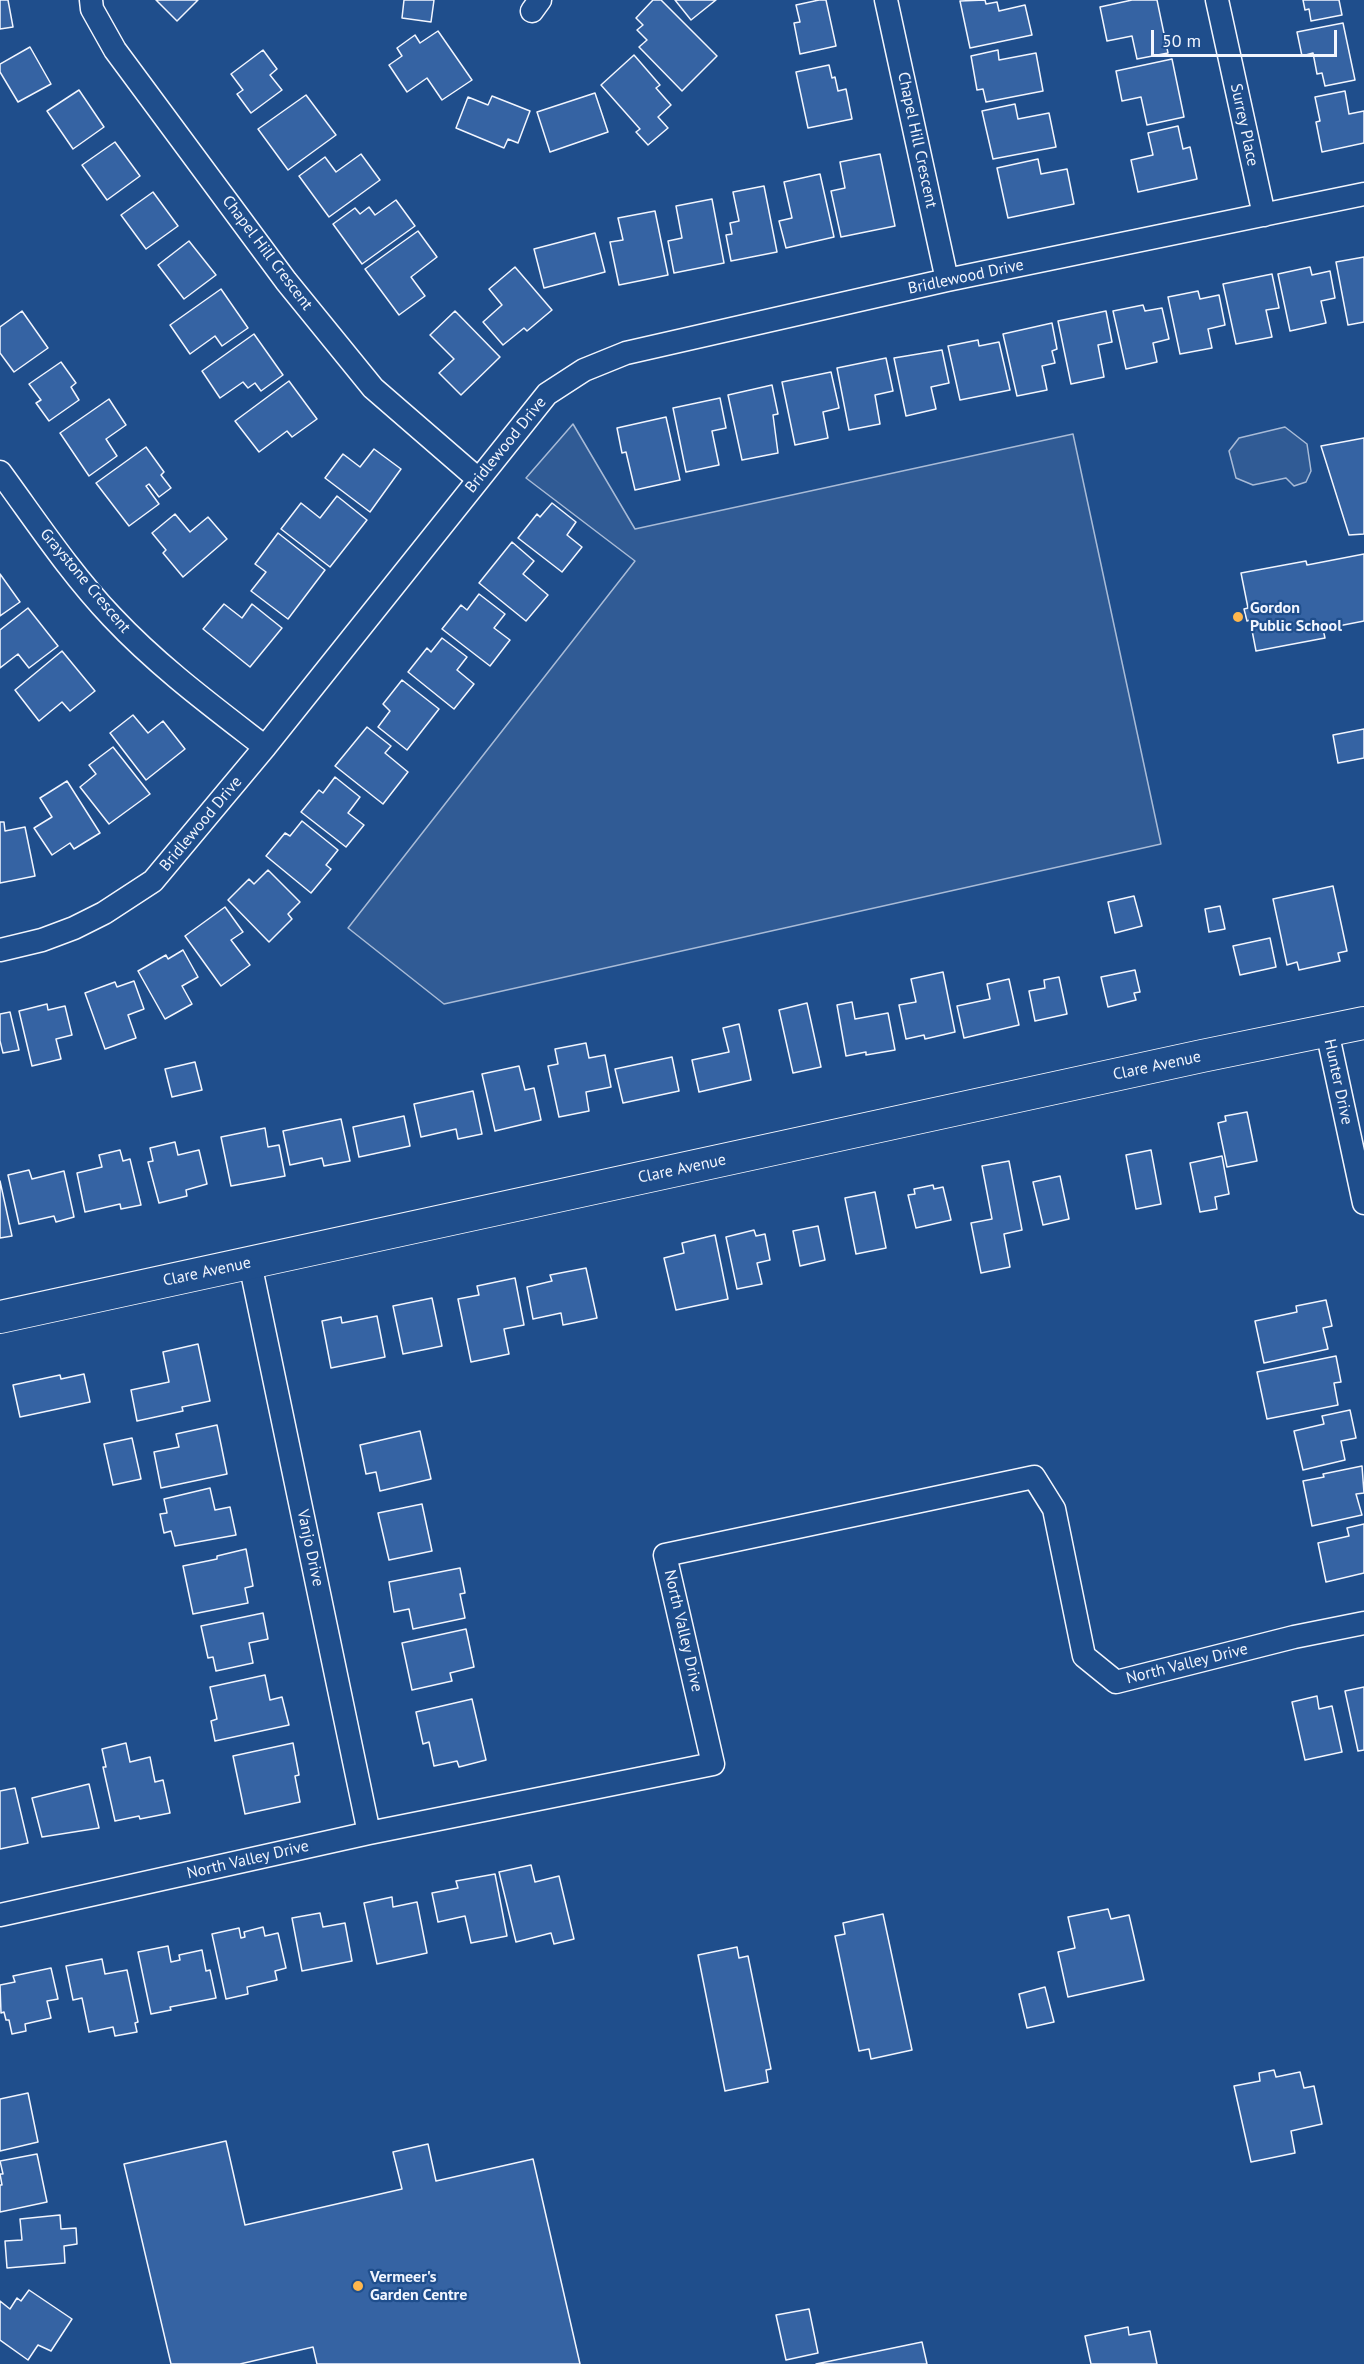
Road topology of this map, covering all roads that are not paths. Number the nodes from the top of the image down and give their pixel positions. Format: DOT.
graph roads {
  1 [pos="91,0"];
  2 [pos="886,0"];
  3 [pos="1217,0"];
  4 [pos="1364,194"];
  5 [pos="1264,215"];
  6 [pos="947,280"];
  7 [pos="0,472"];
  8 [pos="478,479"];
  9 [pos="265,747"];
  10 [pos="0,950"];
  11 [pos="1364,1023"];
  12 [pos="1327,1031"];
  13 [pos="1364,1203"];
  14 [pos="250,1263"];
  15 [pos="0,1317"];
  16 [pos="1364,1623"];
  17 [pos="369,1833"];
  18 [pos="0,1915"];
  1 -- 8 [label="street, Chapel Hill Crescent"];
  2 -- 6 [label="street, Chapel Hill Crescent"];
  3 -- 5 [label="street, Surrey Place"];
  4 -- 5 [label="street, Bridlewood Drive"];
  5 -- 6 [label="street, Bridlewood Drive"];
  6 -- 8 [label="street, Bridlewood Drive"];
  7 -- 9 [label="street, Graystone Crescent"];
  8 -- 9 [label="street, Bridlewood Drive"];
  9 -- 10 [label="street, Bridlewood Drive"];
  11 -- 12 [label="street, Clare Avenue"];
  12 -- 13 [label="street, Hunter Drive"];
  12 -- 14 [label="street, Clare Avenue"];
  14 -- 15 [label="street, Clare Avenue"];
  14 -- 17 [label="street, Vanjo Drive"];
  16 -- 17 [label="street, North Valley Drive"];
  17 -- 18 [label="street, North Valley Drive"];
}
